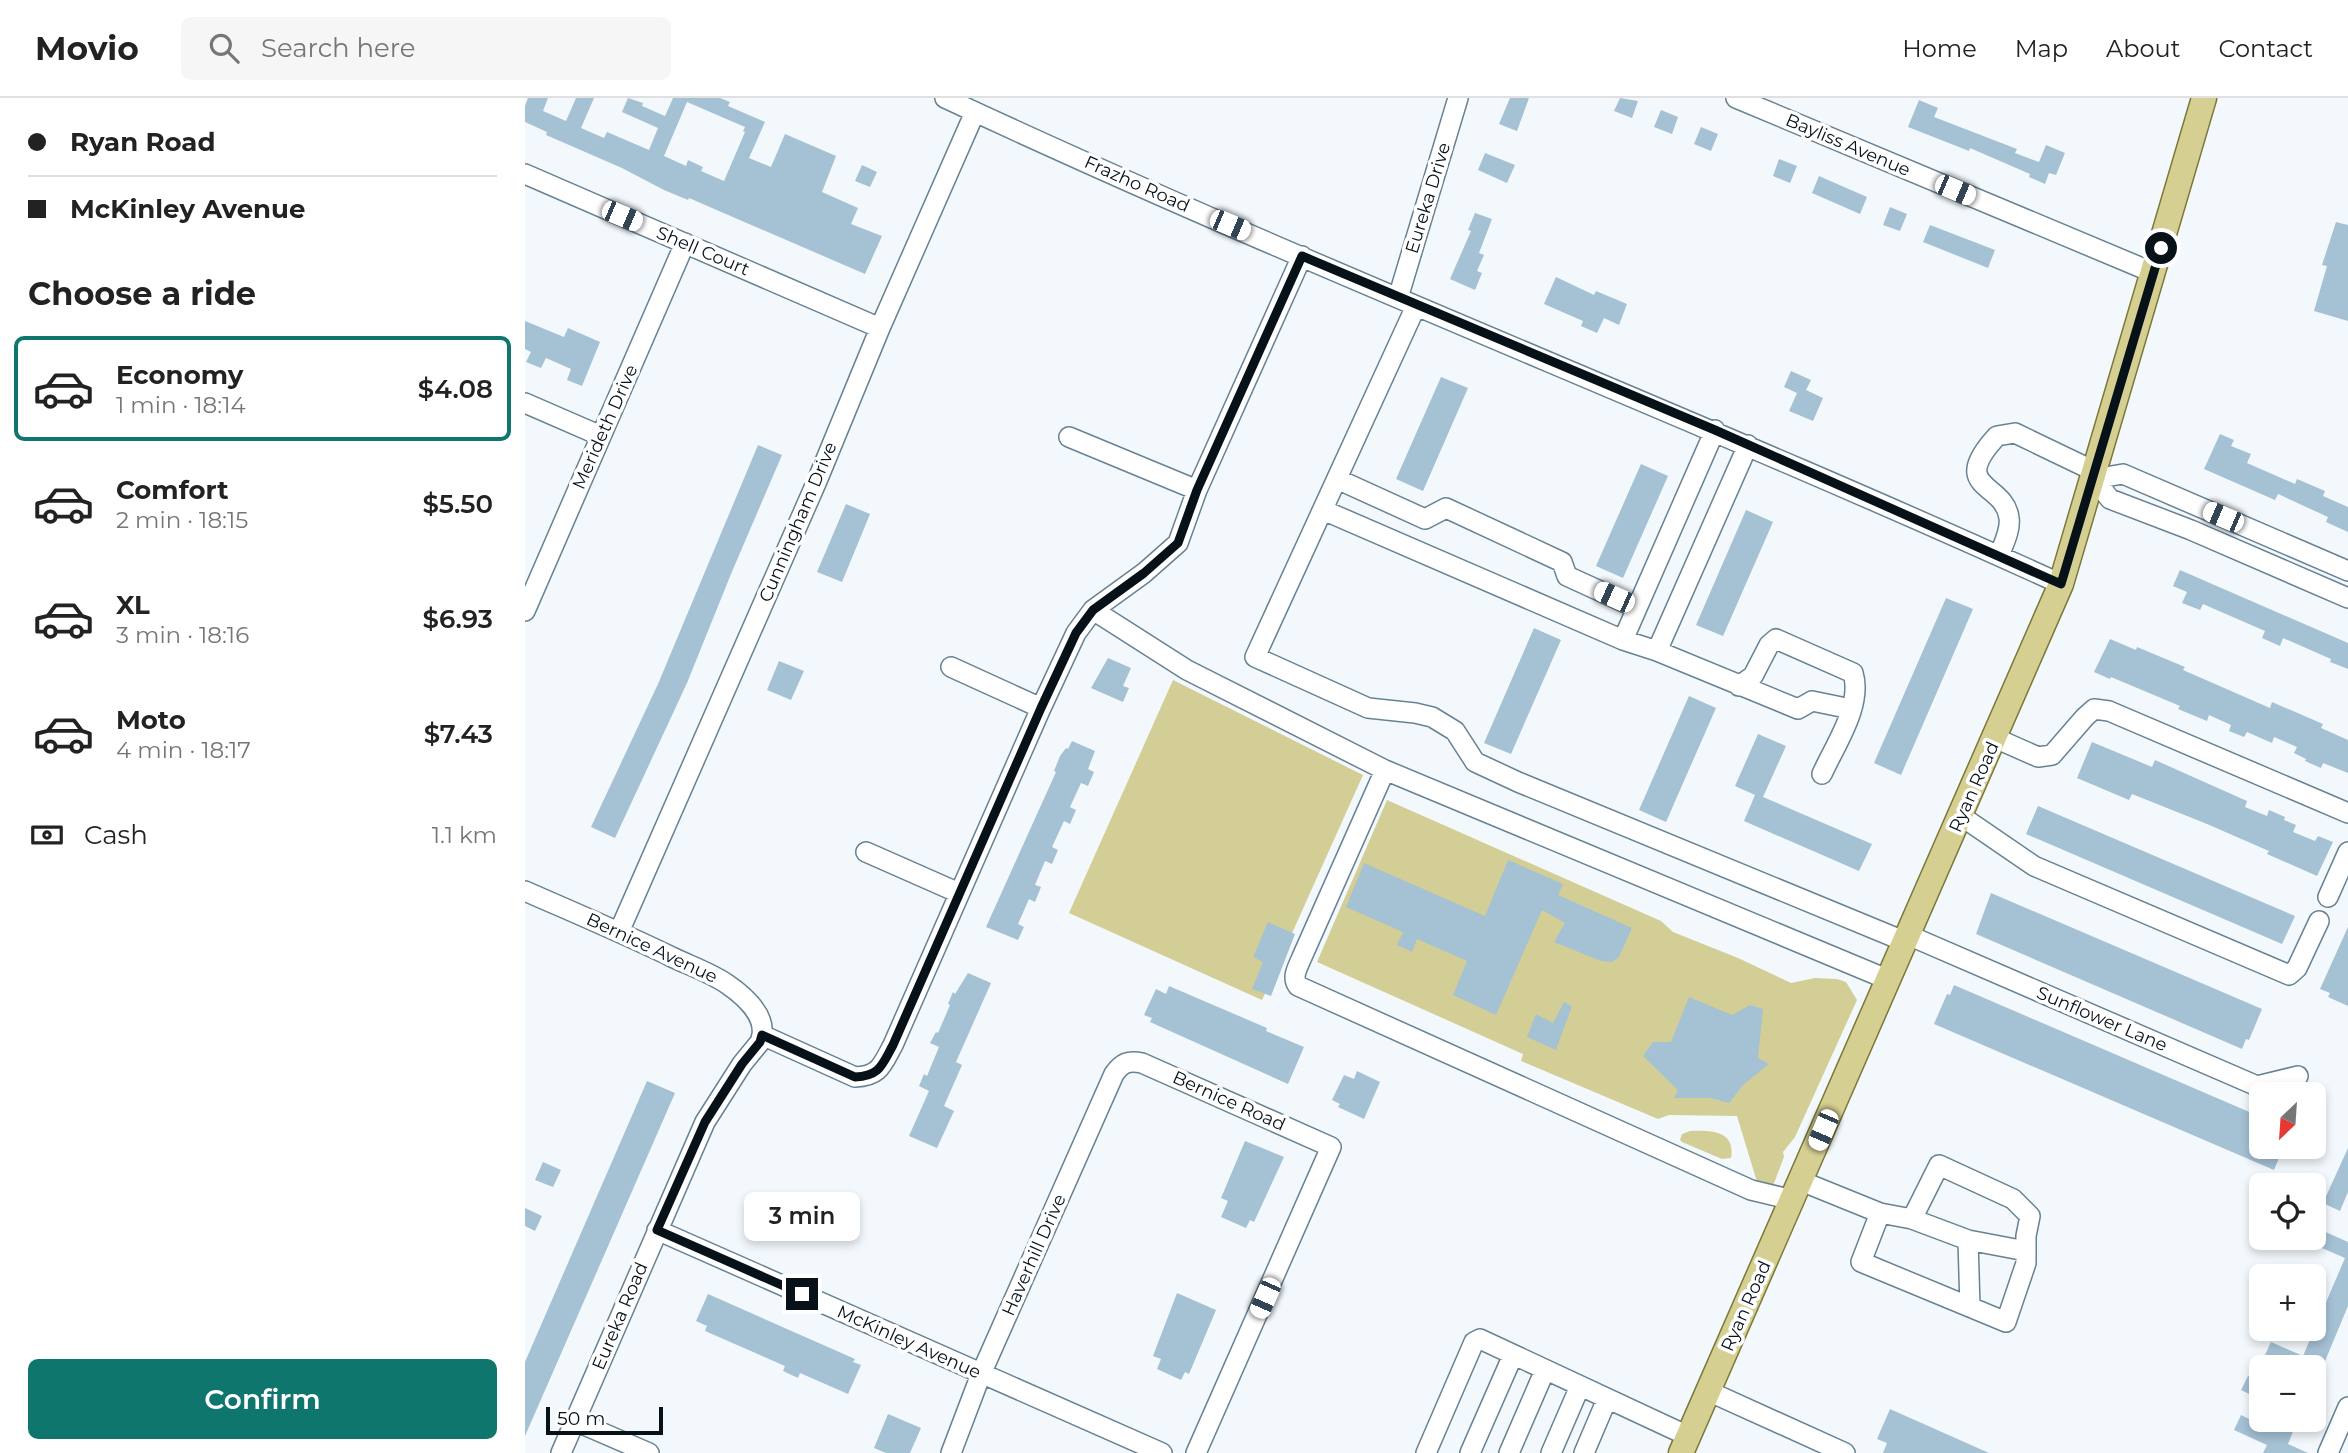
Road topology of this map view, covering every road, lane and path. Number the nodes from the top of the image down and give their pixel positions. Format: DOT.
graph roads {
  1 [pos="945,98"];
  2 [pos="1458,98"];
  3 [pos="1736,98"];
  4 [pos="2204,98"];
  5 [pos="975,112"];
  6 [pos="525,174"];
  7 [pos="685,243"];
  8 [pos="1302,256"];
  9 [pos="2154,273"];
  10 [pos="1407,302"];
  11 [pos="880,328"];
  12 [pos="525,402"];
  13 [pos="1715,430"];
  14 [pos="601,436"];
  15 [pos="1069,437"];
  16 [pos="1748,445"];
  17 [pos="2095,475"];
  18 [pos="1337,479"];
  19 [pos="1197,490"];
  20 [pos="1323,510"];
  21 [pos="1999,556"];
  22 [pos="2348,571"];
  23 [pos="2061,584"];
  24 [pos="2348,598"];
  25 [pos="1637,608"];
  26 [pos="1093,610"];
  27 [pos="525,611"];
  28 [pos="1623,640"];
  29 [pos="1657,651"];
  30 [pos="951,667"];
  31 [pos="1739,686"];
  32 [pos="1041,708"];
  33 [pos="1851,709"];
  34 [pos="1995,738"];
  35 [pos="1385,771"];
  36 [pos="1822,774"];
  37 [pos="2348,813"];
  38 [pos="1961,816"];
  39 [pos="866,852"];
  40 [pos="2348,852"];
  41 [pos="525,891"];
  42 [pos="958,893"];
  43 [pos="2328,897"];
  44 [pos="2319,921"];
  45 [pos="619,932"];
  46 [pos="1907,938"];
  47 [pos="1889,979"];
  48 [pos="762,1035"];
  49 [pos="1125,1062"];
  50 [pos="2298,1076"];
  51 [pos="1797,1190"];
  52 [pos="1880,1213"];
  53 [pos="1912,1219"];
  54 [pos="657,1230"];
  55 [pos="1968,1240"];
  56 [pos="2026,1251"];
  57 [pos="1970,1307"];
  58 [pos="1513,1355"];
  59 [pos="1545,1370"];
  60 [pos="981,1374"];
  61 [pos="1580,1386"];
  62 [pos="1709,1391"];
  63 [pos="1607,1399"];
  64 [pos="2348,1408"];
  65 [pos="575,1420"];
  66 [pos="1685,1444"];
  67 [pos="561,1453"];
  68 [pos="649,1453"];
  69 [pos="951,1453"];
  70 [pos="1162,1453"];
  71 [pos="1196,1453"];
  72 [pos="1426,1453"];
  73 [pos="1470,1453"];
  74 [pos="1509,1453"];
  75 [pos="1551,1453"];
  76 [pos="1584,1453"];
  77 [pos="1845,1453"];
  78 [pos="2328,1453"];
  1 -- 5 [label="street, Frazho Road"];
  2 -- 10 [label="street, Eureka Drive"];
  3 -- 9 [label="street, Bayliss Avenue"];
  4 -- 9 [label="main road, Ryan Road"];
  5 -- 8 [label="street, Frazho Road"];
  5 -- 11 [label="street, Cunningham Drive"];
  6 -- 7 [label="street, Shell Court"];
  7 -- 11 [label="street, Shell Court"];
  7 -- 14 [label="street, Merideth Drive"];
  8 -- 10 [label="street, Frazho Road"];
  8 -- 19 [label="street"];
  9 -- 17 [label="main road, Ryan Road"];
  10 -- 13 [label="street, Frazho Road"];
  10 -- 18 [label="street, Eureka Drive"];
  11 -- 45 [label="street, Cunningham Drive"];
  12 -- 14 [label="street"];
  13 -- 16 [label="street, Frazho Road"];
  13 -- 25 [label="street"];
  14 -- 27 [label="street, Merideth Drive"];
  15 -- 19 [label="street"];
  16 -- 21 [label="street, Frazho Road"];
  16 -- 29 [label="street"];
  17 -- 21 [label="street"];
  17 -- 22 [label="street"];
  17 -- 23 [label="main road, Ryan Road"];
  17 -- 24 [label="street"];
  18 -- 20 [label="street, Eureka Drive"];
  18 -- 25 [label="street"];
  19 -- 26 [label="street"];
  20 -- 28 [label="street"];
  20 -- 46 [label="street, Sunflower Lane"];
  21 -- 23 [label="street, Frazho Road"];
  23 -- 34 [label="main road, Ryan Road"];
  25 -- 28 [label="street"];
  26 -- 32 [label="street"];
  26 -- 35 [label="street"];
  28 -- 29 [label="street"];
  29 -- 31 [label="street"];
  30 -- 32 [label="street"];
  31 -- 33 [label="street"];
  31 -- 33 [label="street"];
  32 -- 42 [label="street"];
  33 -- 36 [label="street"];
  34 -- 37 [label="street"];
  34 -- 38 [label="main road, Ryan Road"];
  35 -- 47 [label="street"];
  35 -- 51 [label="street"];
  38 -- 44 [label="street"];
  38 -- 46 [label="main road, Ryan Road"];
  39 -- 42 [label="street"];
  40 -- 43 [label="street"];
  41 -- 45 [label="street, Bernice Avenue"];
  42 -- 48 [label="street"];
  45 -- 48 [label="street, Bernice Avenue"];
  46 -- 47 [label="main road, Ryan Road"];
  46 -- 50 [label="street, Sunflower Lane"];
  47 -- 51 [label="main road, Ryan Road"];
  48 -- 54 [label="street, Eureka Road"];
  49 -- 60 [label="street, Haverhill Drive"];
  49 -- 71 [label="street, Bernice Road"];
  51 -- 52 [label="street"];
  51 -- 62 [label="main road, Ryan Road"];
  52 -- 53 [label="street"];
  52 -- 57 [label="street"];
  53 -- 55 [label="street"];
  53 -- 56 [label="street"];
  54 -- 60 [label="street, McKinley Avenue"];
  54 -- 65 [label="street, Eureka Road"];
  55 -- 56 [label="street"];
  55 -- 57 [label="street"];
  56 -- 57 [label="street"];
  58 -- 59 [label="street"];
  58 -- 72 [label="street"];
  58 -- 73 [label="street"];
  59 -- 61 [label="street"];
  59 -- 74 [label="street"];
  60 -- 69 [label="street, Haverhill Drive"];
  60 -- 70 [label="street, McKinley Avenue"];
  61 -- 63 [label="street"];
  61 -- 75 [label="street"];
  62 -- 66 [label="main road, Ryan Road"];
  62 -- 77 [label="street"];
  63 -- 66 [label="street"];
  63 -- 76 [label="street"];
  64 -- 78 [label="street"];
  65 -- 67 [label="street, Eureka Road"];
  65 -- 68 [label="street"];
}
